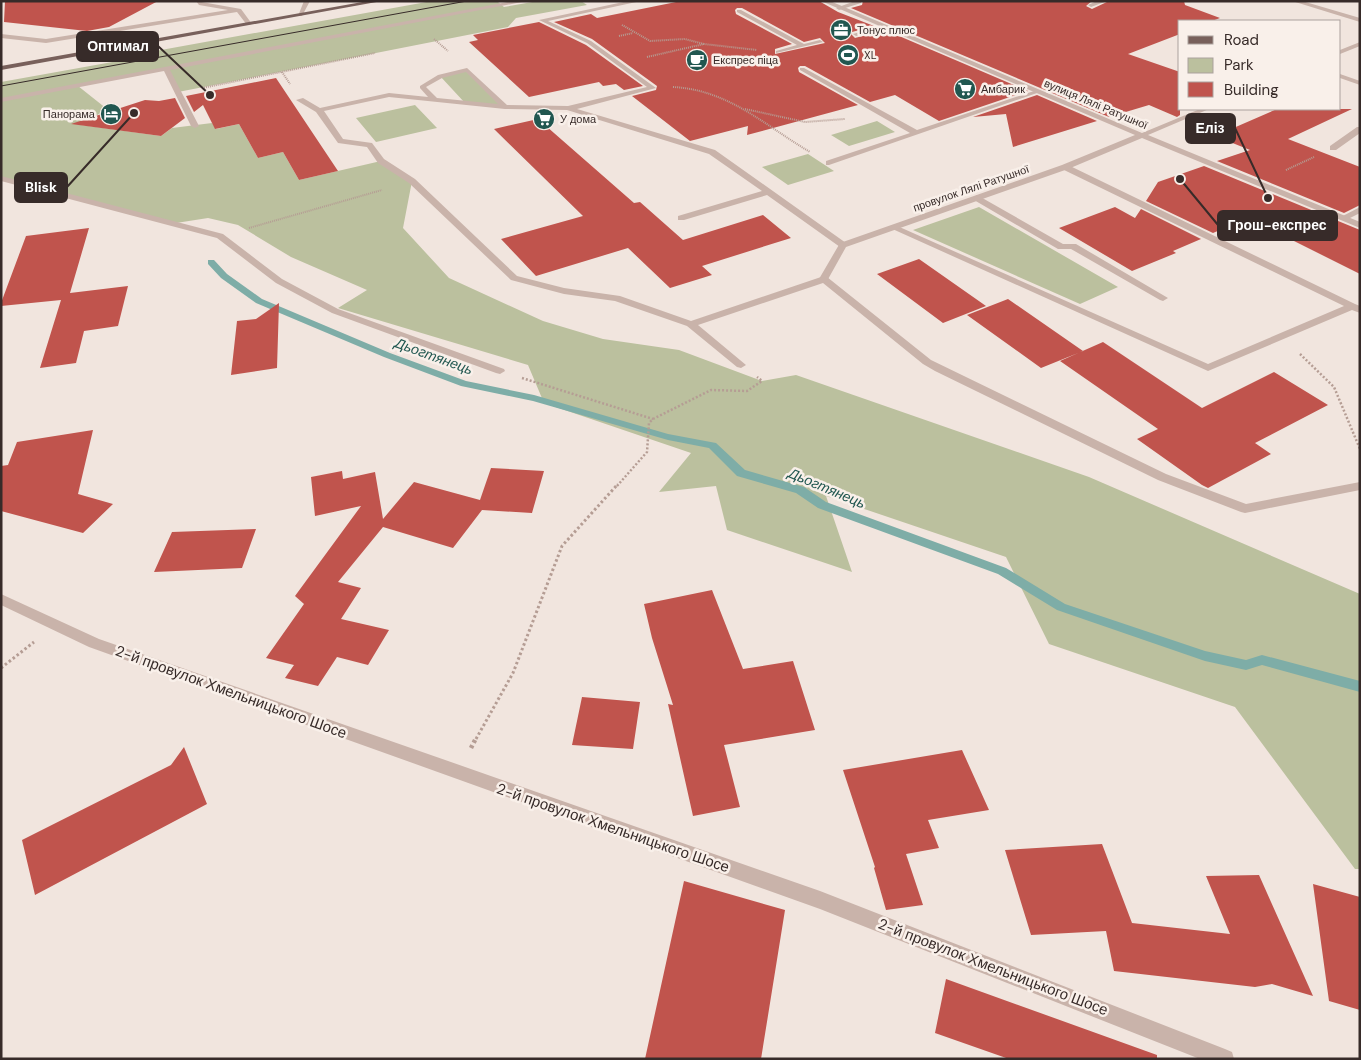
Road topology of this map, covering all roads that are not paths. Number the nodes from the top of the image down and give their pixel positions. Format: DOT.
graph roads {
  1 [pos="199,1"];
  2 [pos="307,1"];
  3 [pos="379,1"];
  4 [pos="524,1"];
  5 [pos="638,1"];
  6 [pos="824,1"];
  7 [pos="858,1"];
  8 [pos="1104,1"];
  9 [pos="1296,1"];
  10 [pos="1091,5"];
  11 [pos="839,8"];
  12 [pos="239,10"];
  13 [pos="739,12"];
  14 [pos="300,15"];
  15 [pos="1360,20"];
  16 [pos="249,24"];
  17 [pos="884,27"];
  18 [pos="856,34"];
  19 [pos="1,36"];
  20 [pos="820,42"];
  21 [pos="1360,44"];
  22 [pos="803,46"];
  23 [pos="778,52"];
  24 [pos="1341,52"];
  25 [pos="1,68"];
  26 [pos="166,69"];
  27 [pos="802,69"];
  28 [pos="1341,76"];
  29 [pos="1360,83"];
  30 [pos="1036,92"];
  31 [pos="1,100"];
  32 [pos="300,100"];
  33 [pos="435,100"];
  34 [pos="505,107"];
  35 [pos="567,108"];
  36 [pos="319,110"];
  37 [pos="1204,110"];
  38 [pos="195,126"];
  39 [pos="1360,129"];
  40 [pos="916,133"];
  41 [pos="1142,136"];
  42 [pos="1333,148"];
  43 [pos="829,163"];
  44 [pos="1065,167"];
  45 [pos="1,178"];
  46 [pos="768,192"];
  47 [pos="977,198"];
  48 [pos="1360,209"];
  49 [pos="680,218"];
  50 [pos="1343,218"];
  51 [pos="1360,225"];
  52 [pos="892,228"];
  53 [pos="844,245"];
  54 [pos="824,280"];
  55 [pos="1163,298"];
  56 [pos="1356,308"];
  57 [pos="690,324"];
  58 [pos="741,364"];
  59 [pos="500,371"];
  60 [pos="1360,486"];
  61 [pos="1,598"];
  62 [pos="1225,1059"];
  1 -- 12 [label="street"];
  2 -- 14 [label="street"];
  3 -- 14 [label="main road"];
  4 -- 26 [label="street"];
  5 -- 35 [label="street"];
  6 -- 11 [label="street, вулиця Лялі Ратушної"];
  7 -- 11 [label="street"];
  8 -- 10 [label="street"];
  9 -- 15 [label="street"];
  11 -- 17 [label="street, вулиця Лялі Ратушної"];
  12 -- 16 [label="street"];
  12 -- 19 [label="street"];
  13 -- 22 [label="street"];
  14 -- 16 [label="main road"];
  16 -- 25 [label="main road"];
  17 -- 18 [label="street"];
  17 -- 30 [label="street, вулиця Лялі Ратушної"];
  20 -- 22 [label="street"];
  21 -- 24 [label="street"];
  22 -- 23 [label="street"];
  26 -- 31 [label="street"];
  26 -- 38 [label="street"];
  27 -- 40 [label="street"];
  28 -- 29 [label="street"];
  30 -- 40 [label="street"];
  30 -- 41 [label="street, вулиця Лялі Ратушної"];
  32 -- 36 [label="street"];
  33 -- 34 [label="street"];
  33 -- 34 [label="street"];
  33 -- 36 [label="street"];
  34 -- 35 [label="street"];
  35 -- 46 [label="street"];
  36 -- 57 [label="street"];
  37 -- 41 [label="street, провулок Лялі Ратушної"];
  39 -- 42 [label="street"];
  40 -- 43 [label="street"];
  41 -- 44 [label="street, провулок Лялі Ратушної"];
  41 -- 50 [label="street, вулиця Лялі Ратушної"];
  44 -- 47 [label="street, провулок Лялі Ратушної"];
  44 -- 56 [label="street"];
  45 -- 59 [label="street"];
  46 -- 49 [label="street"];
  46 -- 53 [label="street"];
  47 -- 52 [label="street, провулок Лялі Ратушної"];
  47 -- 55 [label="street"];
  48 -- 50 [label="street"];
  50 -- 51 [label="street, вулиця Лялі Ратушної"];
  52 -- 53 [label="street, провулок Лялі Ратушної"];
  52 -- 56 [label="street"];
  53 -- 54 [label="street"];
  54 -- 57 [label="street"];
  54 -- 60 [label="street"];
  57 -- 58 [label="street"];
  61 -- 62 [label="street, 2-й провулок Хмельницького Шосе"];
}
